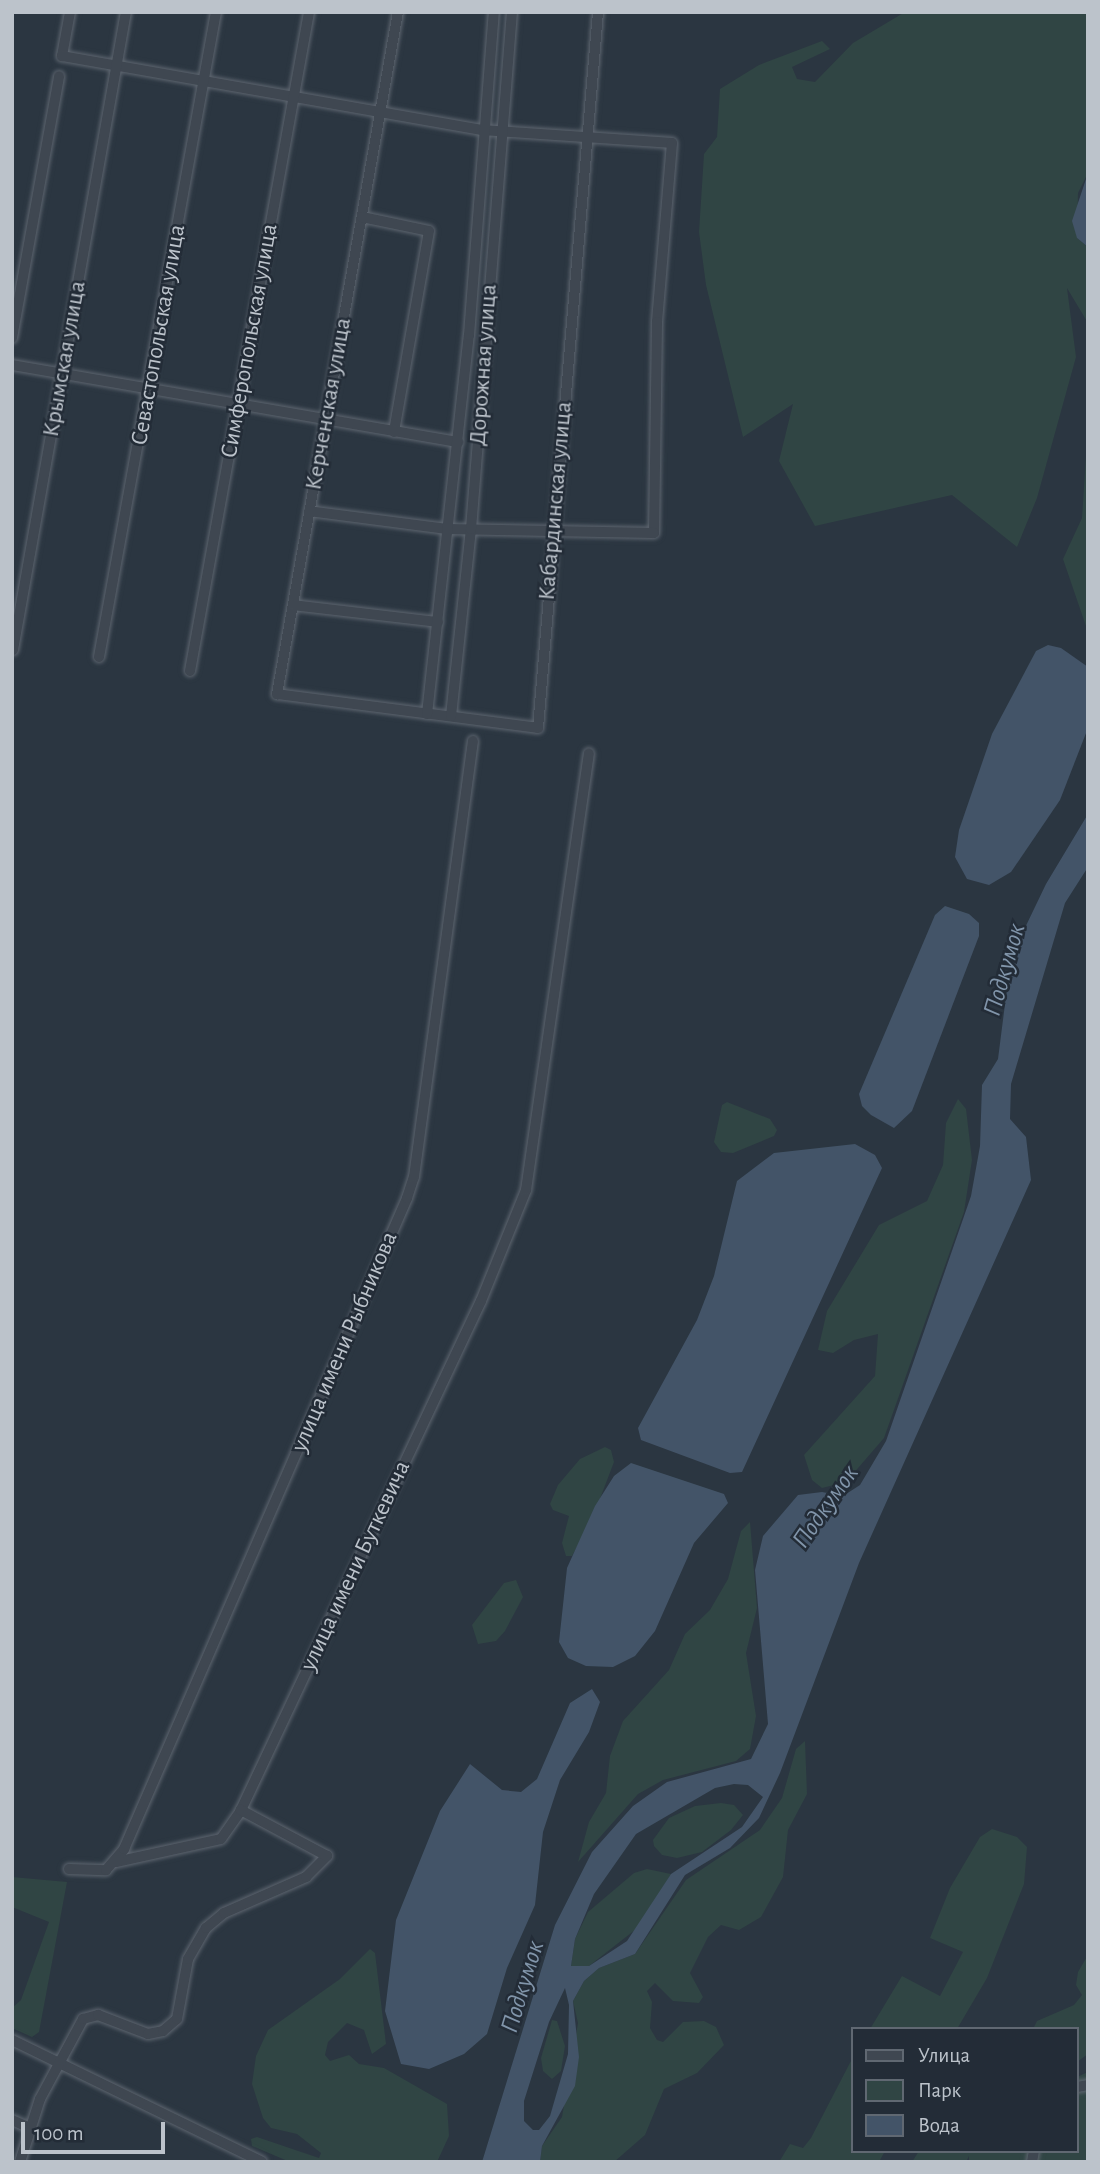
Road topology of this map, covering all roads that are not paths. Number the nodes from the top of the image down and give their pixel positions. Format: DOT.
graph roads {
  1 [pos="70,12"];
  2 [pos="126,12"];
  3 [pos="216,12"];
  4 [pos="309,12"];
  5 [pos="398,12"];
  6 [pos="494,12"];
  7 [pos="512,12"];
  8 [pos="598,12"];
  9 [pos="115,67"];
  10 [pos="59,76"];
  11 [pos="205,84"];
  12 [pos="293,100"];
  13 [pos="380,114"];
  14 [pos="483,130"];
  15 [pos="500,132"];
  16 [pos="586,137"];
  17 [pos="362,217"];
  18 [pos="12,338"];
  19 [pos="12,365"];
  20 [pos="62,374"];
  21 [pos="148,390"];
  22 [pos="238,404"];
  23 [pos="326,419"];
  24 [pos="394,432"];
  25 [pos="458,442"];
  26 [pos="309,511"];
  27 [pos="447,529"];
  28 [pos="471,529"];
  29 [pos="554,530"];
  30 [pos="293,606"];
  31 [pos="438,622"];
  32 [pos="13,650"];
  33 [pos="99,656"];
  34 [pos="190,671"];
  35 [pos="277,694"];
  36 [pos="427,713"];
  37 [pos="451,716"];
  38 [pos="473,741"];
  39 [pos="589,754"];
  40 [pos="241,1810"];
  41 [pos="116,1862"];
  42 [pos="69,1870"];
  43 [pos="12,2040"];
  44 [pos="58,2061"];
  45 [pos="12,2120"];
  46 [pos="30,2128"];
  47 [pos="20,2162"];
  48 [pos="262,2162"];
  1 -- 9 [label="street"];
  2 -- 9 [label="street, Крымская улица"];
  3 -- 11 [label="street, Севастопольская улица"];
  4 -- 12 [label="street, Симферопольская улица"];
  5 -- 13 [label="street, Керченская улица"];
  6 -- 14 [label="street, Дорожная улица"];
  7 -- 15 [label="street, Дорожная улица"];
  8 -- 16 [label="street, Кабардинская улица"];
  9 -- 11 [label="street"];
  9 -- 20 [label="street, Крымская улица"];
  10 -- 18 [label="street"];
  11 -- 12 [label="street"];
  11 -- 21 [label="street, Севастопольская улица"];
  12 -- 13 [label="street"];
  12 -- 22 [label="street, Симферопольская улица"];
  13 -- 14 [label="street"];
  13 -- 17 [label="street, Керченская улица"];
  14 -- 15 [label="street"];
  14 -- 25 [label="street, Дорожная улица"];
  15 -- 16 [label="street"];
  15 -- 28 [label="street, Дорожная улица"];
  16 -- 29 [label="street, Кабардинская улица"];
  16 -- 29 [label="street"];
  17 -- 23 [label="street, Керченская улица"];
  17 -- 24 [label="street"];
  19 -- 20 [label="street"];
  20 -- 21 [label="street"];
  20 -- 32 [label="street, Крымская улица"];
  21 -- 22 [label="street"];
  21 -- 33 [label="street, Севастопольская улица"];
  22 -- 23 [label="street"];
  22 -- 34 [label="street, Симферопольская улица"];
  23 -- 24 [label="street"];
  23 -- 26 [label="street, Керченская улица"];
  24 -- 25 [label="street"];
  25 -- 27 [label="street, Дорожная улица"];
  26 -- 27 [label="street"];
  26 -- 30 [label="street, Керченская улица"];
  27 -- 28 [label="street"];
  27 -- 31 [label="street, Дорожная улица"];
  28 -- 29 [label="street"];
  28 -- 37 [label="street, Дорожная улица"];
  29 -- 37 [label="street, Кабардинская улица"];
  30 -- 31 [label="street"];
  30 -- 35 [label="street, Керченская улица"];
  31 -- 36 [label="street, Дорожная улица"];
  35 -- 36 [label="street, Кабардинская улица"];
  36 -- 37 [label="street, Кабардинская улица"];
  38 -- 41 [label="street, улица имени Рыбникова"];
  39 -- 40 [label="street, улица имени Буткевича"];
  40 -- 41 [label="street, улица имени Буткевича"];
  40 -- 44 [label="street"];
  41 -- 42 [label="street"];
  43 -- 44 [label="street"];
  44 -- 46 [label="street"];
  44 -- 48 [label="street"];
  45 -- 46 [label="street"];
  46 -- 47 [label="street"];
}
